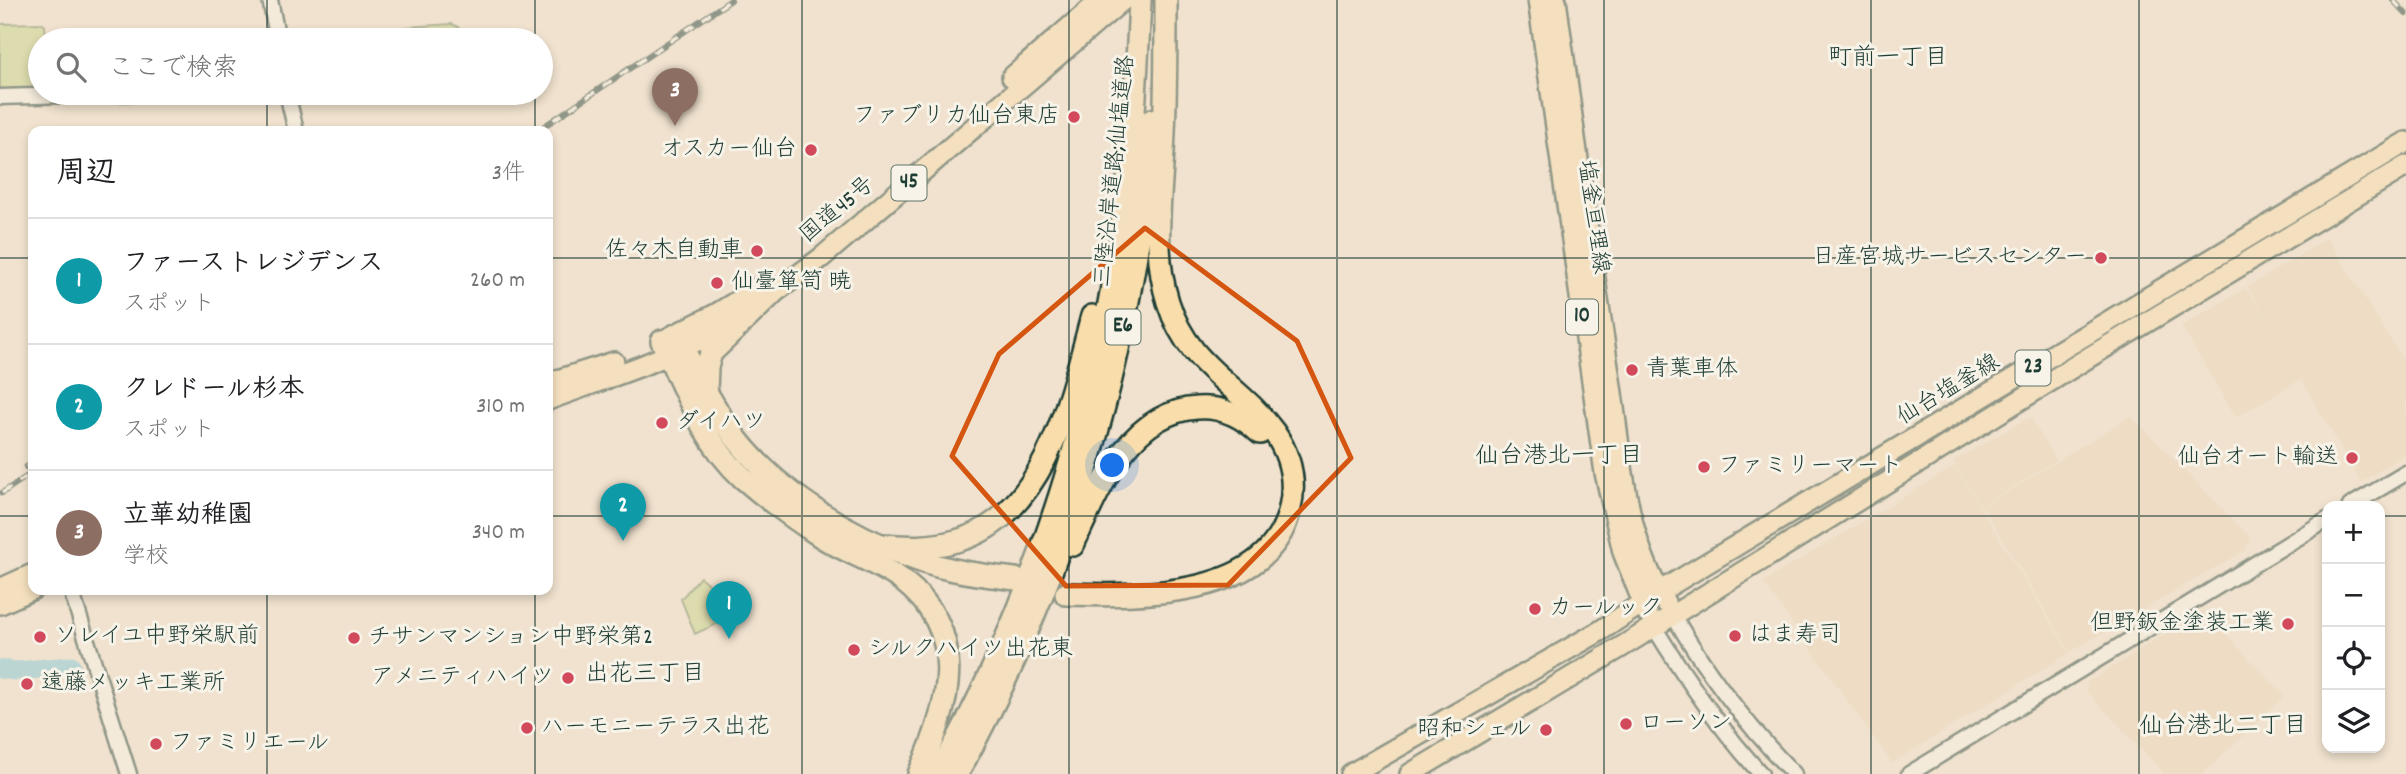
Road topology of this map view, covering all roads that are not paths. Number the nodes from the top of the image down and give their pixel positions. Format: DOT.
graph roads {
  1 [pos="270,0"];
  2 [pos="1101,0"];
  3 [pos="1123,0"];
  4 [pos="1140,0"];
  5 [pos="1159,0"];
  6 [pos="1166,0"];
  7 [pos="1538,0"];
  8 [pos="1556,0"];
  9 [pos="276,28"];
  10 [pos="1149,59"];
  11 [pos="28,96"];
  12 [pos="0,97"];
  13 [pos="291,105"];
  14 [pos="295,126"];
  15 [pos="2406,142"];
  16 [pos="2406,166"];
  17 [pos="772,294"];
  18 [pos="672,345"];
  19 [pos="553,381"];
  20 [pos="707,393"];
  21 [pos="553,398"];
  22 [pos="2406,473"];
  23 [pos="2358,501"];
  24 [pos="2322,523"];
  25 [pos="881,545"];
  26 [pos="856,554"];
  27 [pos="28,576"];
  28 [pos="1024,585"];
  29 [pos="0,589"];
  30 [pos="28,591"];
  31 [pos="1659,592"];
  32 [pos="73,595"];
  33 [pos="1642,603"];
  34 [pos="0,604"];
  35 [pos="1673,615"];
  36 [pos="1654,627"];
  37 [pos="981,730"];
  38 [pos="129,774"];
  39 [pos="919,774"];
  40 [pos="939,774"];
  41 [pos="957,774"];
  42 [pos="1351,774"];
  43 [pos="1410,774"];
  44 [pos="1761,774"];
  45 [pos="1794,774"];
  46 [pos="1909,774"];
  1 -- 9 [label="street"];
  2 -- 18 [label="main road, 国道45号 / 45"];
  3 -- 17 [label="main road, 国道45号 / 45"];
  4 -- 10 [label="highway, 三陸沿岸道路;仙塩道路 / E6"];
  5 -- 10 [label="highway, 三陸沿岸道路;仙塩道路 / E6"];
  6 -- 10 [label="highway"];
  7 -- 33 [label="main road, 塩釜亘理線 / 10"];
  8 -- 31 [label="main road, 塩釜亘理線 / 10"];
  10 -- 25 [label="highway"];
  10 -- 28 [label="highway, 三陸沿岸道路;仙塩道路 / E6"];
  10 -- 37 [label="highway"];
  11 -- 12 [label="street"];
  13 -- 14 [label="street"];
  15 -- 31 [label="main road, 仙台塩釜線 / 23"];
  16 -- 35 [label="main road, 仙台塩釜線 / 23"];
  17 -- 18 [label="main road, 国道45号 / 45"];
  17 -- 20 [label="highway"];
  18 -- 19 [label="main road, 国道45号 / 45"];
  18 -- 20 [label="highway"];
  18 -- 21 [label="main road, 国道45号 / 45"];
  18 -- 26 [label="highway"];
  20 -- 25 [label="highway"];
  22 -- 23 [label="street"];
  24 -- 46 [label="street"];
  25 -- 28 [label="highway"];
  26 -- 28 [label="highway"];
  26 -- 39 [label="highway"];
  27 -- 29 [label="main road"];
  28 -- 37 [label="highway, E6"];
  28 -- 40 [label="highway, E6"];
  30 -- 34 [label="main road"];
  31 -- 33 [label="main road"];
  31 -- 35 [label="main road, 塩釜亘理線 / 10"];
  32 -- 38 [label="street"];
  33 -- 36 [label="main road, 塩釜亘理線 / 10"];
  33 -- 42 [label="main road"];
  35 -- 36 [label="main road"];
  35 -- 45 [label="street"];
  36 -- 43 [label="main road"];
  36 -- 44 [label="street"];
  37 -- 41 [label="highway, E6"];
}
